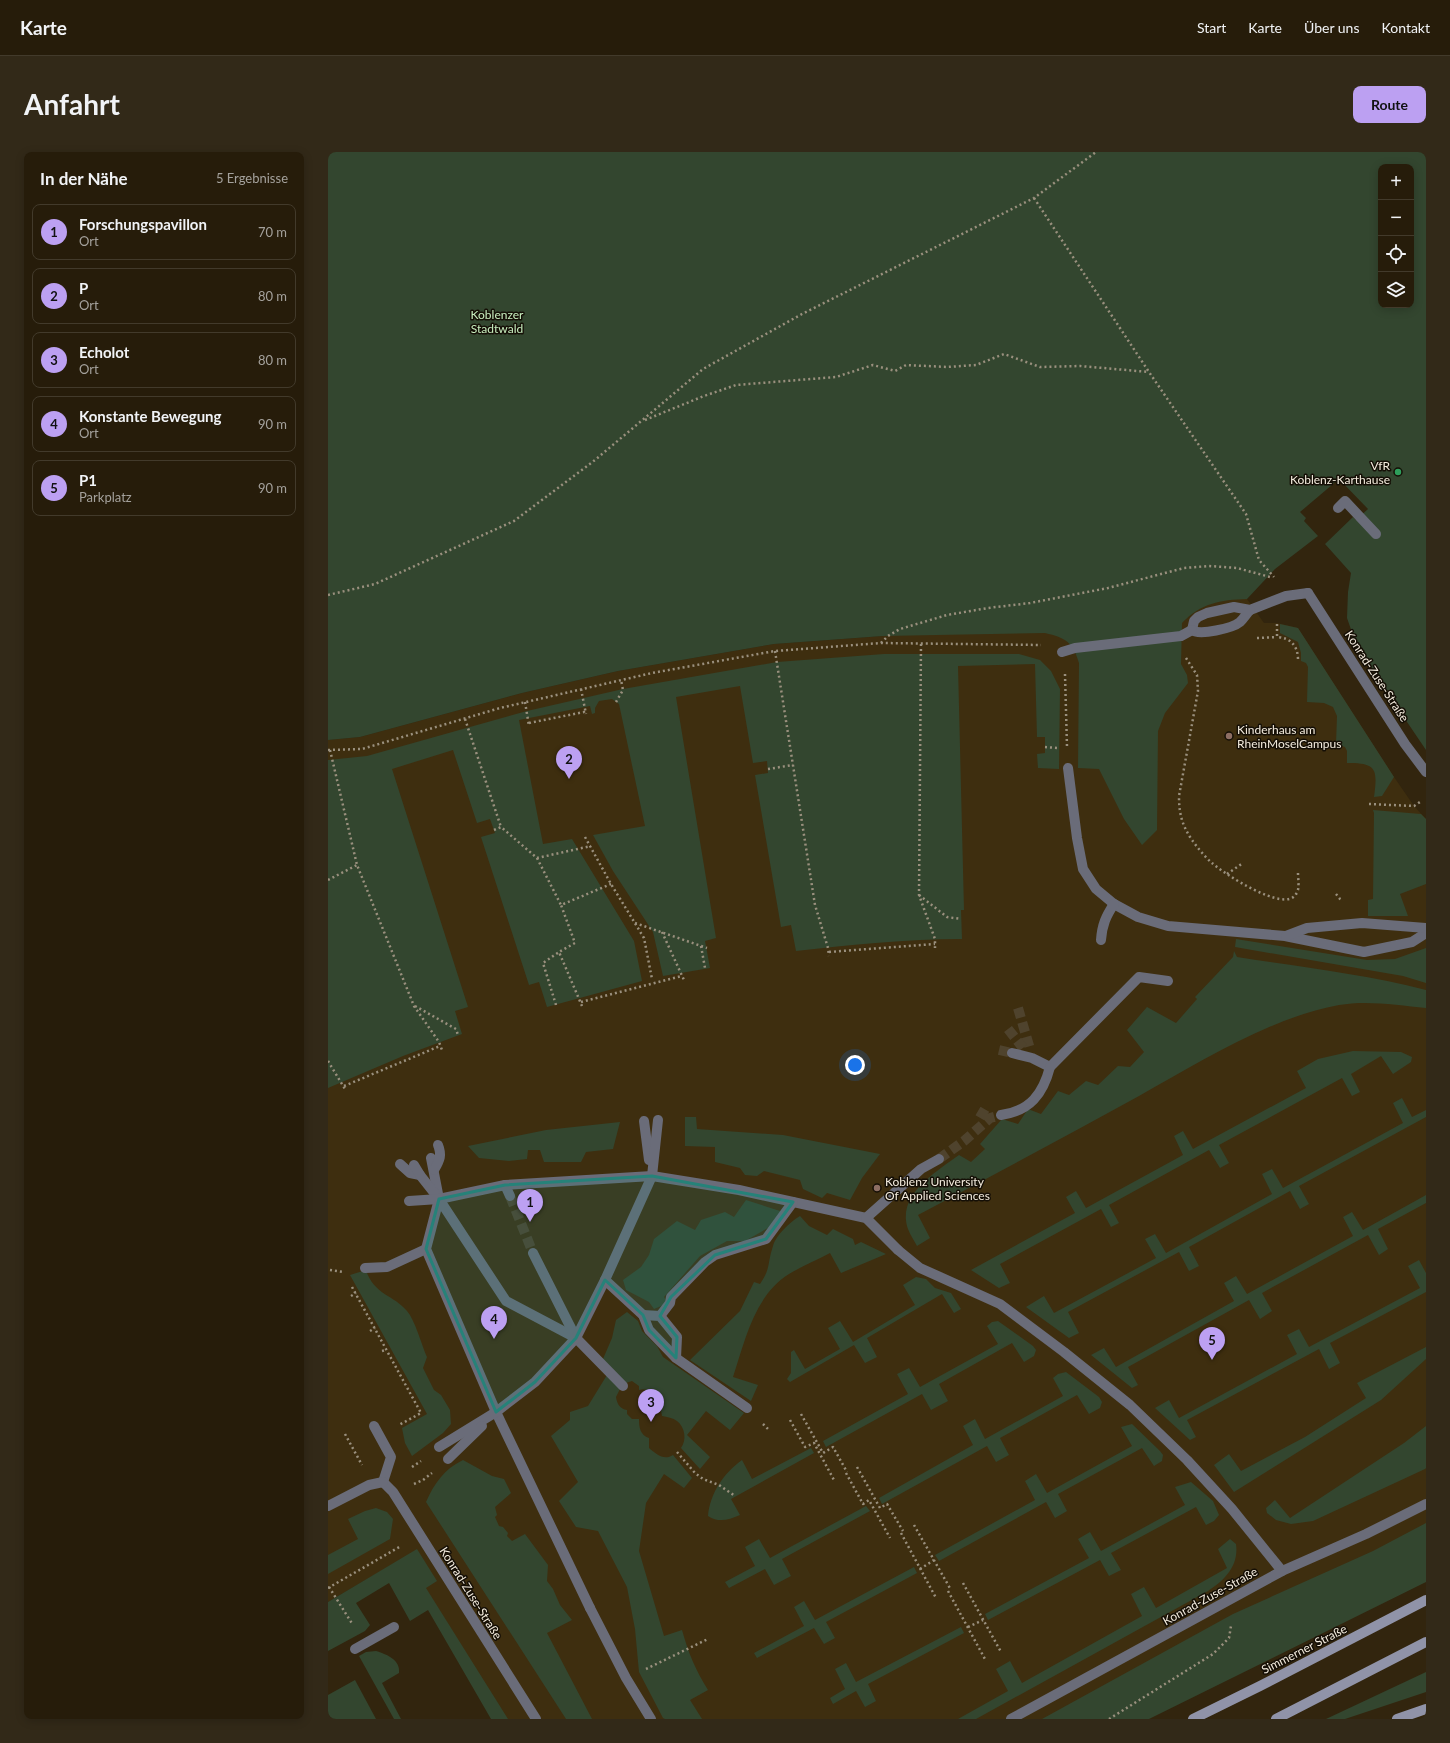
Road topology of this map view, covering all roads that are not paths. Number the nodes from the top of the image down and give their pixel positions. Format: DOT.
graph roads {
  1 [pos="1338,508"];
  2 [pos="1376,534"];
  3 [pos="1250,610"];
  4 [pos="1188,632"];
  5 [pos="1062,652"];
  6 [pos="1068,768"];
  7 [pos="1426,772"];
  8 [pos="1114,904"];
  9 [pos="1426,928"];
  10 [pos="1426,933"];
  11 [pos="1285,936"];
  12 [pos="1101,940"];
  13 [pos="1168,981"];
  14 [pos="1012,1053"];
  15 [pos="1050,1067"];
  16 [pos="1001,1115"];
  17 [pos="658,1120"];
  18 [pos="644,1121"];
  19 [pos="438,1145"];
  20 [pos="431,1158"];
  21 [pos="939,1159"];
  22 [pos="400,1164"];
  23 [pos="414,1165"];
  24 [pos="434,1170"];
  25 [pos="420,1175"];
  26 [pos="652,1176"];
  27 [pos="505,1184"];
  28 [pos="510,1196"];
  29 [pos="439,1199"];
  30 [pos="409,1201"];
  31 [pos="793,1202"];
  32 [pos="866,1218"];
  33 [pos="426,1249"];
  34 [pos="534,1252"];
  35 [pos="365,1268"];
  36 [pos="605,1280"];
  37 [pos="643,1315"];
  38 [pos="660,1316"];
  39 [pos="576,1338"];
  40 [pos="676,1358"];
  41 [pos="623,1386"];
  42 [pos="747,1408"];
  43 [pos="496,1412"];
  44 [pos="374,1426"];
  45 [pos="439,1448"];
  46 [pos="448,1459"];
  47 [pos="378,1483"];
  48 [pos="1426,1504"];
  49 [pos="328,1506"];
  50 [pos="1282,1571"];
  51 [pos="1426,1600"];
  52 [pos="394,1627"];
  53 [pos="1426,1642"];
  54 [pos="355,1649"];
  55 [pos="1426,1709"];
  56 [pos="536,1719"];
  57 [pos="651,1719"];
  58 [pos="1011,1719"];
  59 [pos="1193,1719"];
  60 [pos="1276,1719"];
  61 [pos="1397,1719"];
  1 -- 2 [label="street"];
  3 -- 4 [label="street"];
  3 -- 4 [label="street"];
  3 -- 7 [label="street, Konrad-Zuse-Straße"];
  4 -- 5 [label="street"];
  6 -- 8 [label="street"];
  8 -- 11 [label="street"];
  8 -- 12 [label="street"];
  9 -- 11 [label="street"];
  10 -- 11 [label="street"];
  13 -- 15 [label="street"];
  14 -- 15 [label="street"];
  15 -- 16 [label="street"];
  17 -- 26 [label="street"];
  18 -- 26 [label="street"];
  19 -- 24 [label="street"];
  20 -- 24 [label="street"];
  21 -- 32 [label="street"];
  22 -- 25 [label="street"];
  23 -- 25 [label="street"];
  24 -- 29 [label="street"];
  25 -- 29 [label="street"];
  26 -- 27 [label="street"];
  26 -- 31 [label="street"];
  26 -- 36 [label="street"];
  27 -- 28 [label="street"];
  27 -- 29 [label="street"];
  29 -- 30 [label="street"];
  29 -- 33 [label="street"];
  29 -- 39 [label="street"];
  31 -- 32 [label="street"];
  31 -- 38 [label="street"];
  32 -- 50 [label="street"];
  33 -- 35 [label="street"];
  33 -- 43 [label="street"];
  34 -- 39 [label="street"];
  36 -- 37 [label="street"];
  36 -- 39 [label="street"];
  37 -- 38 [label="street"];
  37 -- 40 [label="street"];
  38 -- 40 [label="street"];
  39 -- 41 [label="street"];
  39 -- 43 [label="street"];
  40 -- 42 [label="street"];
  43 -- 45 [label="street"];
  43 -- 46 [label="street"];
  43 -- 57 [label="street"];
  44 -- 47 [label="street"];
  47 -- 49 [label="street"];
  47 -- 56 [label="street, Konrad-Zuse-Straße"];
  48 -- 50 [label="street, Konrad-Zuse-Straße"];
  50 -- 58 [label="street, Konrad-Zuse-Straße"];
  51 -- 59 [label="street, Simmerner Straße"];
  52 -- 54 [label="street"];
  53 -- 60 [label="street"];
  55 -- 61 [label="street"];
}
